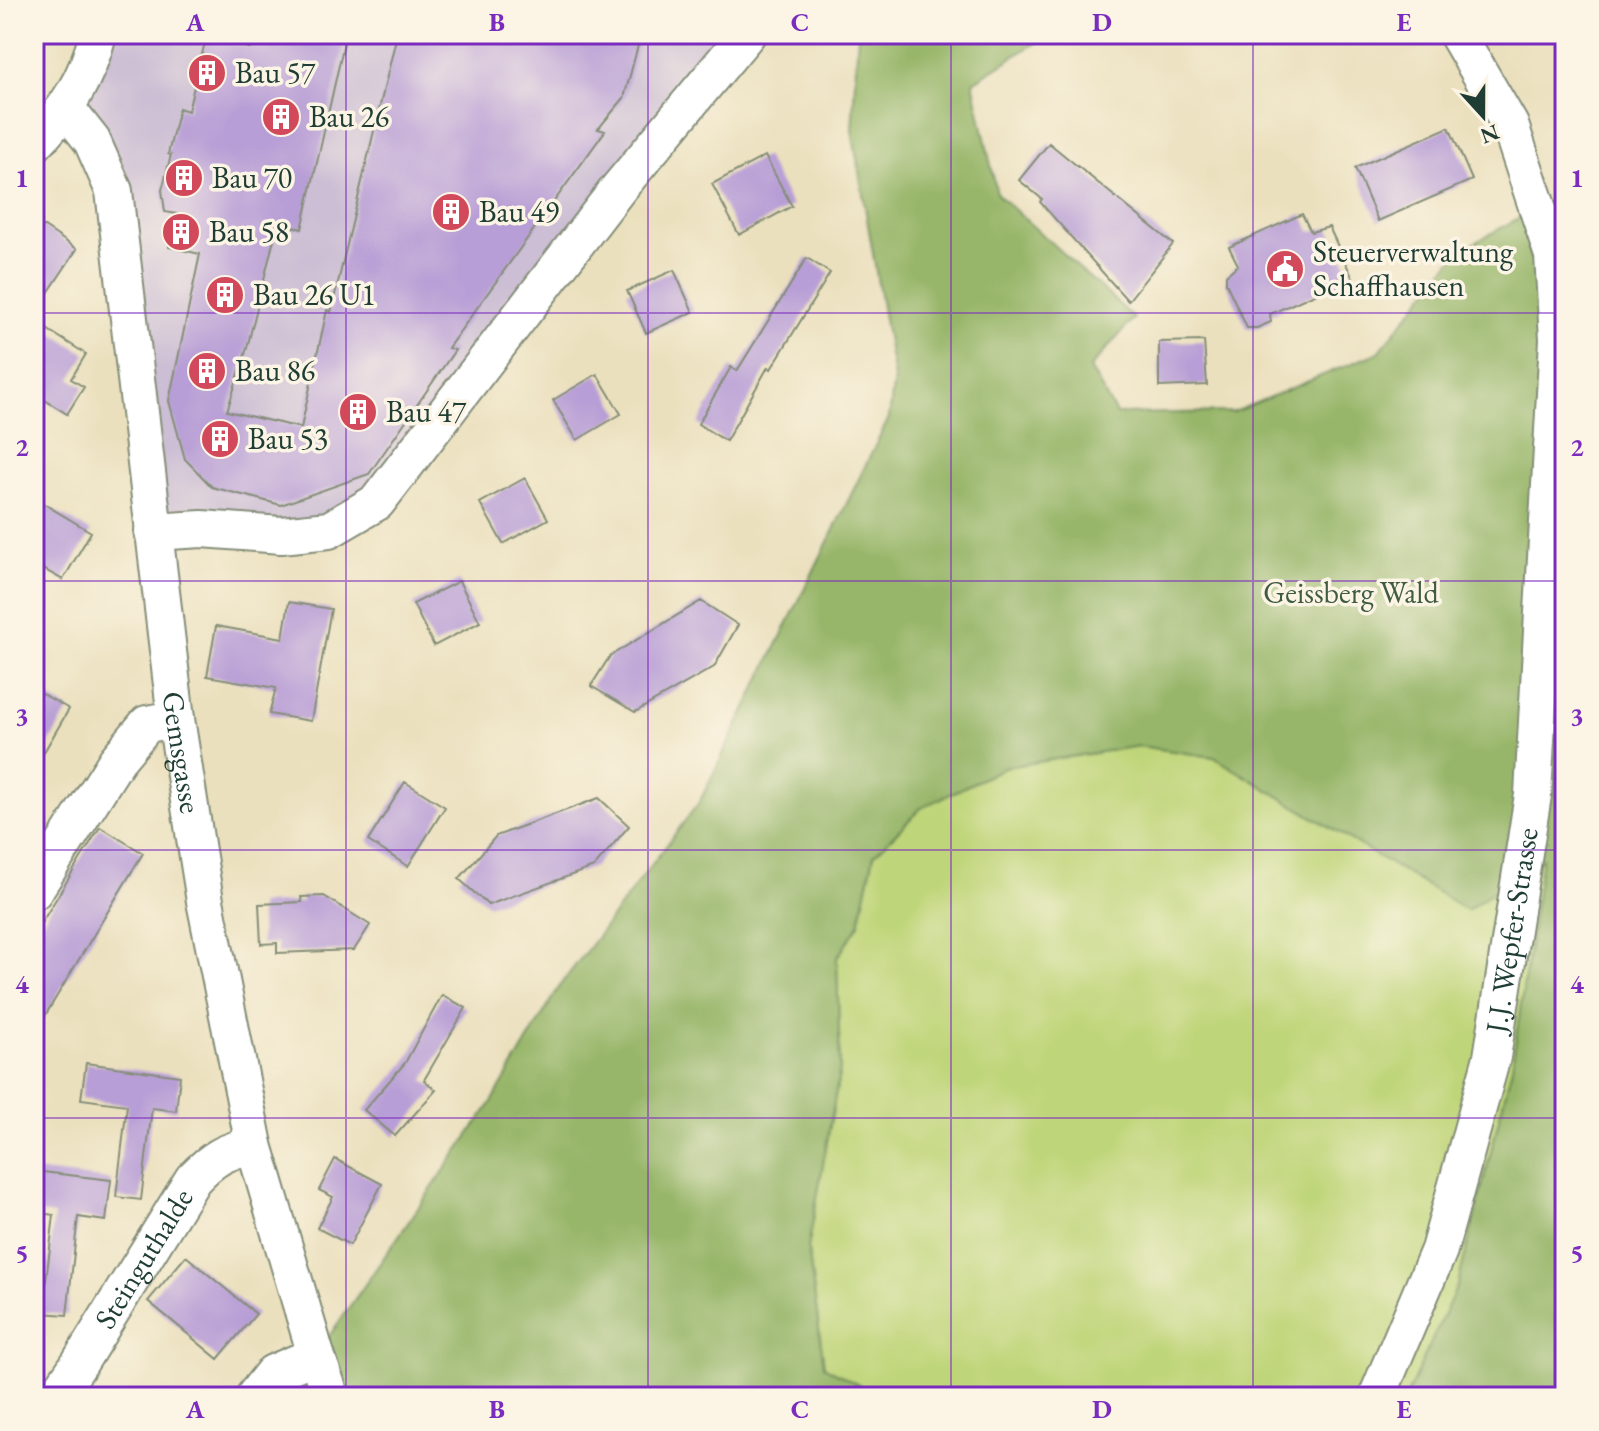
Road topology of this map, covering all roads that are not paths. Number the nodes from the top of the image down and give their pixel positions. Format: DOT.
graph roads {
  1 [pos="98,34"];
  2 [pos="747,34"];
  3 [pos="1457,34"];
  4 [pos="66,108"];
  5 [pos="34,144"];
  6 [pos="153,532"];
  7 [pos="176,719"];
  8 [pos="34,891"];
  9 [pos="254,1145"];
  10 [pos="316,1355"];
  11 [pos="56,1397"];
  12 [pos="254,1397"];
  13 [pos="331,1397"];
  14 [pos="1377,1397"];
  1 -- 4 [label="street"];
  2 -- 6 [label="street"];
  3 -- 14 [label="street, J.J. Wepfer-Strasse"];
  4 -- 5 [label="street"];
  4 -- 6 [label="street, Gemsgasse"];
  6 -- 7 [label="street, Gemsgasse"];
  7 -- 8 [label="street"];
  7 -- 9 [label="street, Gemsgasse"];
  9 -- 10 [label="street, Gemsgasse"];
  9 -- 11 [label="street, Steinguthalde"];
  10 -- 12 [label="street"];
  10 -- 13 [label="street, Gemsgasse"];
}
